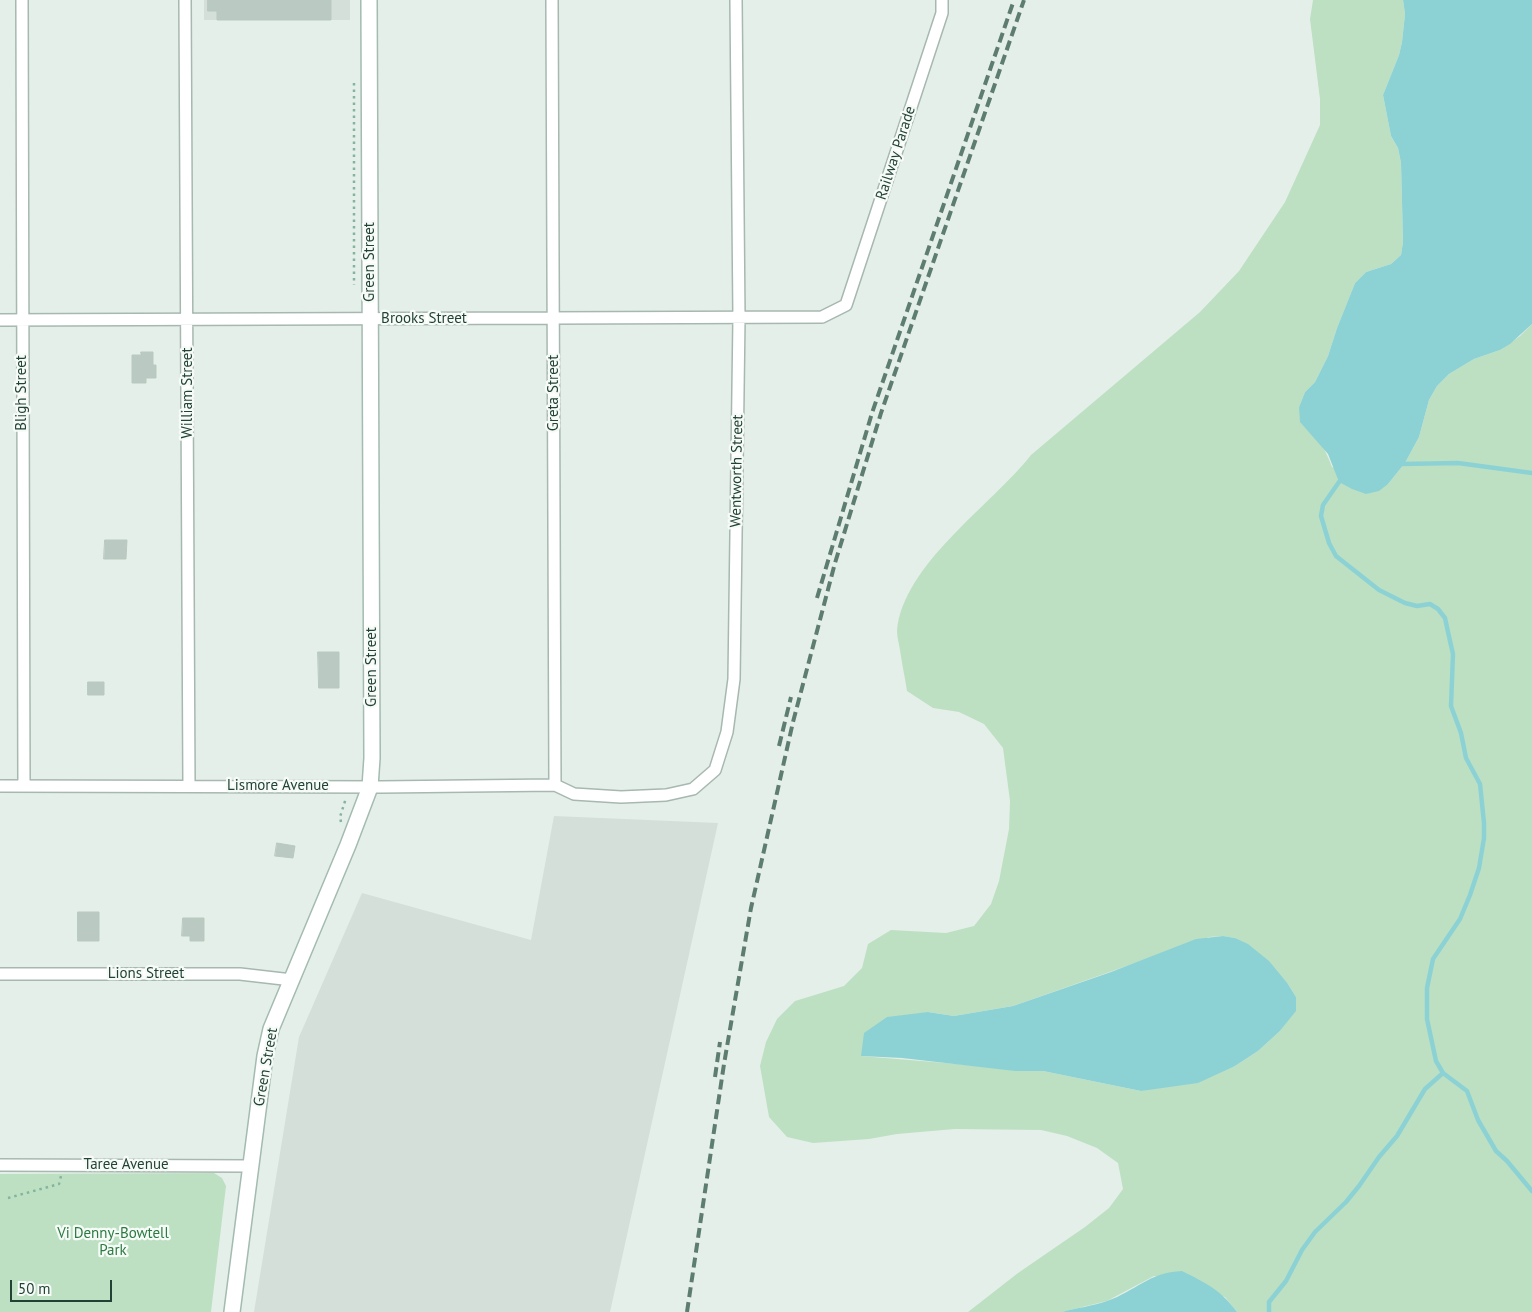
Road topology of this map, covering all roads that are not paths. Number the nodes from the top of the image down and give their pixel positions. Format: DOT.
graph roads {
  1 [pos="22,0"];
  2 [pos="185,0"];
  3 [pos="369,0"];
  4 [pos="552,0"];
  5 [pos="736,0"];
  6 [pos="942,0"];
  7 [pos="846,305"];
  8 [pos="554,318"];
  9 [pos="739,318"];
  10 [pos="371,319"];
  11 [pos="0,320"];
  12 [pos="23,320"];
  13 [pos="188,320"];
  14 [pos="555,785"];
  15 [pos="0,786"];
  16 [pos="24,786"];
  17 [pos="189,786"];
  18 [pos="370,787"];
  19 [pos="0,974"];
  20 [pos="292,980"];
  21 [pos="0,1165"];
  22 [pos="251,1166"];
  23 [pos="232,1312"];
  1 -- 12 [label="street, Bligh Street"];
  2 -- 13 [label="street, William Street"];
  3 -- 10 [label="street, Green Street"];
  4 -- 8 [label="street, Greta Street"];
  5 -- 9 [label="street, Wentworth Street"];
  6 -- 7 [label="street, Railway Parade"];
  7 -- 9 [label="street, Brooks Street"];
  8 -- 9 [label="street, Brooks Street"];
  8 -- 10 [label="street, Brooks Street"];
  8 -- 14 [label="street, Greta Street"];
  9 -- 14 [label="street, Wentworth Street"];
  10 -- 13 [label="street, Brooks Street"];
  10 -- 18 [label="street, Green Street"];
  11 -- 12 [label="street, Brooks Street"];
  12 -- 13 [label="street, Brooks Street"];
  12 -- 16 [label="street, Bligh Street"];
  13 -- 17 [label="street, William Street"];
  14 -- 18 [label="street, Lismore Avenue"];
  15 -- 16 [label="street, Lismore Avenue"];
  16 -- 17 [label="street, Lismore Avenue"];
  17 -- 18 [label="street, Lismore Avenue"];
  18 -- 20 [label="street, Green Street"];
  19 -- 20 [label="street, Lions Street"];
  20 -- 22 [label="street, Green Street"];
  21 -- 22 [label="street, Taree Avenue"];
  22 -- 23 [label="street, Green Street"];
}
